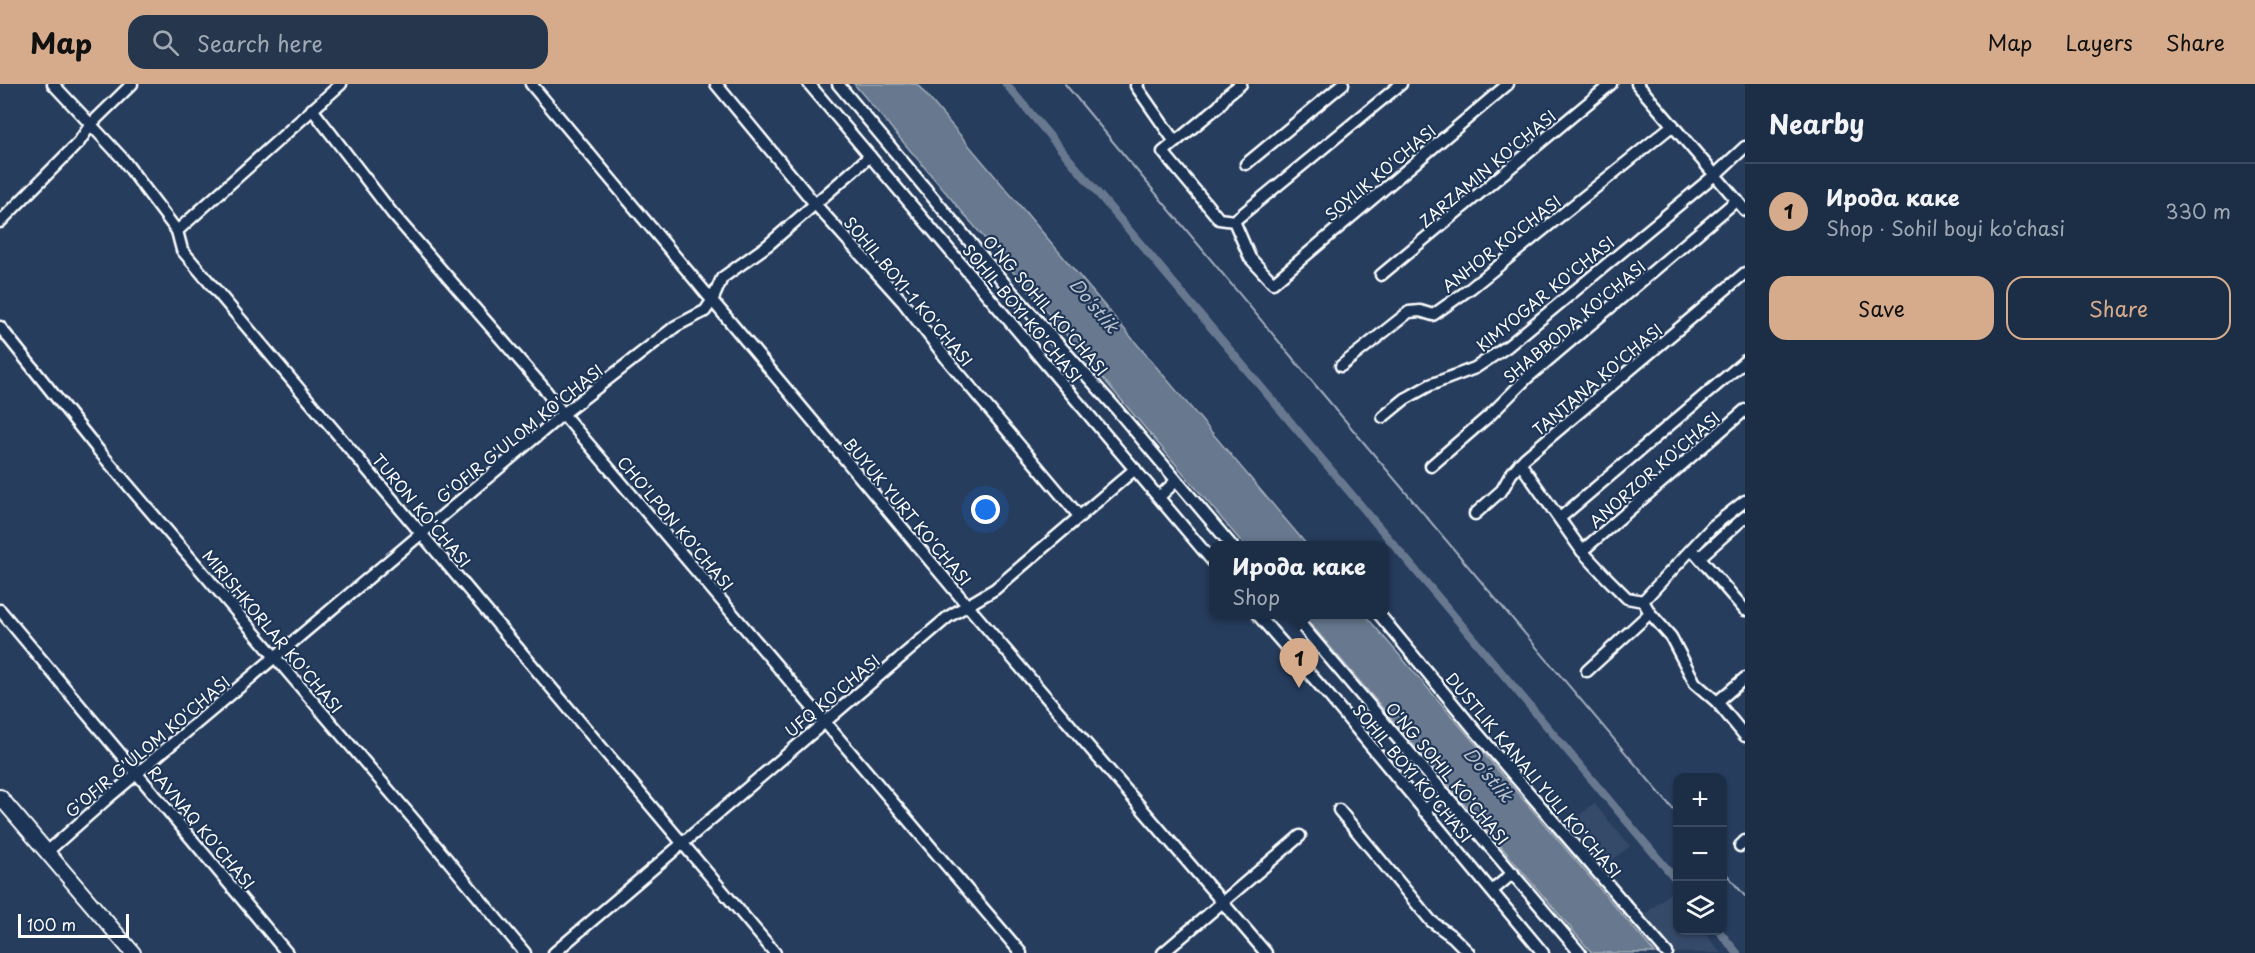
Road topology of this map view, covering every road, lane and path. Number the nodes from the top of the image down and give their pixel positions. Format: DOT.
graph roads {
  1 [pos="53,84"];
  2 [pos="132,84"];
  3 [pos="341,84"];
  4 [pos="531,84"];
  5 [pos="716,84"];
  6 [pos="809,84"];
  7 [pos="838,84"];
  8 [pos="1240,84"];
  9 [pos="1343,84"];
  10 [pos="1401,84"];
  11 [pos="1508,84"];
  12 [pos="1611,84"];
  13 [pos="1637,84"];
  14 [pos="1137,85"];
  15 [pos="312,109"];
  16 [pos="91,124"];
  17 [pos="1673,125"];
  18 [pos="1175,142"];
  19 [pos="1745,147"];
  20 [pos="870,156"];
  21 [pos="1246,164"];
  22 [pos="1716,174"];
  23 [pos="1737,200"];
  24 [pos="814,204"];
  25 [pos="1745,210"];
  26 [pos="1234,220"];
  27 [pos="0,222"];
  28 [pos="177,231"];
  29 [pos="1745,273"];
  30 [pos="1381,275"];
  31 [pos="712,301"];
  32 [pos="0,327"];
  33 [pos="1745,361"];
  34 [pos="1341,366"];
  35 [pos="1745,410"];
  36 [pos="563,414"];
  37 [pos="1383,417"];
  38 [pos="1520,463"];
  39 [pos="1431,466"];
  40 [pos="1135,470"];
  41 [pos="1176,482"];
  42 [pos="1159,497"];
  43 [pos="1745,501"];
  44 [pos="1475,513"];
  45 [pos="1079,516"];
  46 [pos="1745,516"];
  47 [pos="1560,518"];
  48 [pos="422,532"];
  49 [pos="1228,541"];
  50 [pos="1582,551"];
  51 [pos="1696,553"];
  52 [pos="1209,557"];
  53 [pos="1643,601"];
  54 [pos="967,605"];
  55 [pos="0,610"];
  56 [pos="1745,610"];
  57 [pos="1650,613"];
  58 [pos="1261,619"];
  59 [pos="1295,619"];
  60 [pos="1382,619"];
  61 [pos="276,658"];
  62 [pos="1587,671"];
  63 [pos="1745,678"];
  64 [pos="1717,702"];
  65 [pos="825,721"];
  66 [pos="1745,736"];
  67 [pos="138,774"];
  68 [pos="1445,794"];
  69 [pos="0,796"];
  70 [pos="1339,810"];
  71 [pos="1424,811"];
  72 [pos="1300,836"];
  73 [pos="683,841"];
  74 [pos="47,852"];
  75 [pos="1513,873"];
  76 [pos="1492,891"];
  77 [pos="1224,903"];
  78 [pos="133,953"];
  79 [pos="287,953"];
  80 [pos="525,953"];
  81 [pos="554,953"];
  82 [pos="775,953"];
  83 [pos="1021,953"];
  84 [pos="1163,953"];
  85 [pos="1266,953"];
  86 [pos="1469,953"];
  87 [pos="1543,953"];
  88 [pos="1580,953"];
  89 [pos="1667,953"];
  1 -- 16 [label="street, TURON KO'CHASI"];
  2 -- 16 [label="street"];
  3 -- 15 [label="street"];
  4 -- 31 [label="street, BUYUK YURT KO'CHASI"];
  5 -- 24 [label="street, SOHIL BOYI-1 KO'CHASI"];
  6 -- 20 [label="street, SOHIL BOYI KO'CHASI"];
  7 -- 41 [label="street, O'NG SOHIL KO'CHASI"];
  8 -- 18 [label="street"];
  9 -- 21 [label="street"];
  10 -- 26 [label="street"];
  11 -- 26 [label="street, SOYLIK KO'CHASI"];
  12 -- 30 [label="street, ZARZAMIN KO'CHASI"];
  13 -- 17 [label="street"];
  14 -- 18 [label="street"];
  15 -- 28 [label="street"];
  15 -- 36 [label="street, CHO'LPON KO'CHASI"];
  16 -- 27 [label="street"];
  16 -- 28 [label="street, TURON KO'CHASI"];
  17 -- 22 [label="street"];
  17 -- 34 [label="street, ANHOR KO'CHASI"];
  18 -- 26 [label="street"];
  19 -- 22 [label="street, KIMYOGAR KO'CHASI"];
  20 -- 24 [label="street, G'OFIR G'ULOM KO'CHASI"];
  20 -- 40 [label="street, SOHIL BOYI KO'CHASI"];
  22 -- 23 [label="street"];
  22 -- 37 [label="street, KIMYOGAR KO'CHASI"];
  23 -- 25 [label="street"];
  23 -- 39 [label="street, SHABBODA KO'CHASI"];
  24 -- 31 [label="street, G'OFIR G'ULOM KO'CHASI"];
  24 -- 45 [label="street, SOHIL BOYI-1 KO'CHASI"];
  28 -- 48 [label="street, TURON KO'CHASI"];
  29 -- 38 [label="street, TANTANA KO'CHASI"];
  31 -- 36 [label="street, G'OFIR G'ULOM KO'CHASI"];
  31 -- 54 [label="street, BUYUK YURT KO'CHASI"];
  32 -- 61 [label="street, MIRISHKORLAR KO'CHASI"];
  33 -- 47 [label="street"];
  35 -- 50 [label="street, ANORZOR KO'CHASI"];
  36 -- 48 [label="street, G'OFIR G'ULOM KO'CHASI"];
  36 -- 65 [label="street, CHO'LPON KO'CHASI"];
  38 -- 44 [label="street, TANTANA KO'CHASI"];
  38 -- 47 [label="street"];
  40 -- 42 [label="street, SOHIL BOYI KO'CHASI"];
  40 -- 45 [label="street, UFQ KO'CHASI"];
  41 -- 42 [label="street"];
  41 -- 49 [label="street, O'NG SOHIL KO'CHASI"];
  42 -- 52 [label="street, SOHIL BOYI KO'CHASI"];
  43 -- 51 [label="street"];
  45 -- 54 [label="street, UFQ KO'CHASI"];
  46 -- 51 [label="street"];
  47 -- 50 [label="street"];
  48 -- 61 [label="street, G'OFIR G'ULOM KO'CHASI"];
  48 -- 73 [label="street, TURON KO'CHASI"];
  50 -- 53 [label="street"];
  51 -- 53 [label="street"];
  51 -- 56 [label="street"];
  53 -- 57 [label="street"];
  54 -- 65 [label="street, UFQ KO'CHASI"];
  54 -- 77 [label="street, BUYUK YURT KO'CHASI"];
  55 -- 67 [label="street, RAVNAQ KO'CHASI"];
  57 -- 62 [label="street"];
  57 -- 64 [label="street"];
  58 -- 71 [label="street, SOHIL BOYI KO'CHASI"];
  59 -- 68 [label="street, O'NG SOHIL KO'CHASI"];
  60 -- 89 [label="street, DUSTLIK KANALI YULI KO'CHASI"];
  61 -- 67 [label="street, G'OFIR G'ULOM KO'CHASI"];
  61 -- 80 [label="street, MIRISHKORLAR KO'CHASI"];
  63 -- 64 [label="street"];
  64 -- 66 [label="street"];
  65 -- 73 [label="street, UFQ KO'CHASI"];
  65 -- 83 [label="street, CHO'LPON KO'CHASI"];
  67 -- 74 [label="street, G'OFIR G'ULOM KO'CHASI"];
  67 -- 79 [label="street, RAVNAQ KO'CHASI"];
  68 -- 71 [label="street"];
  68 -- 75 [label="street, O'NG SOHIL KO'CHASI"];
  69 -- 74 [label="main road"];
  70 -- 86 [label="street"];
  71 -- 76 [label="street, SOHIL BOYI KO'CHASI"];
  72 -- 77 [label="street"];
  73 -- 81 [label="street, UFQ KO'CHASI"];
  73 -- 82 [label="street, TURON KO'CHASI"];
  74 -- 78 [label="main road"];
  75 -- 76 [label="street"];
  75 -- 88 [label="street, O'NG SOHIL KO'CHASI"];
  76 -- 87 [label="street, SOHIL BOYI KO'CHASI"];
  77 -- 84 [label="street"];
  77 -- 85 [label="street, BUYUK YURT KO'CHASI"];
}
